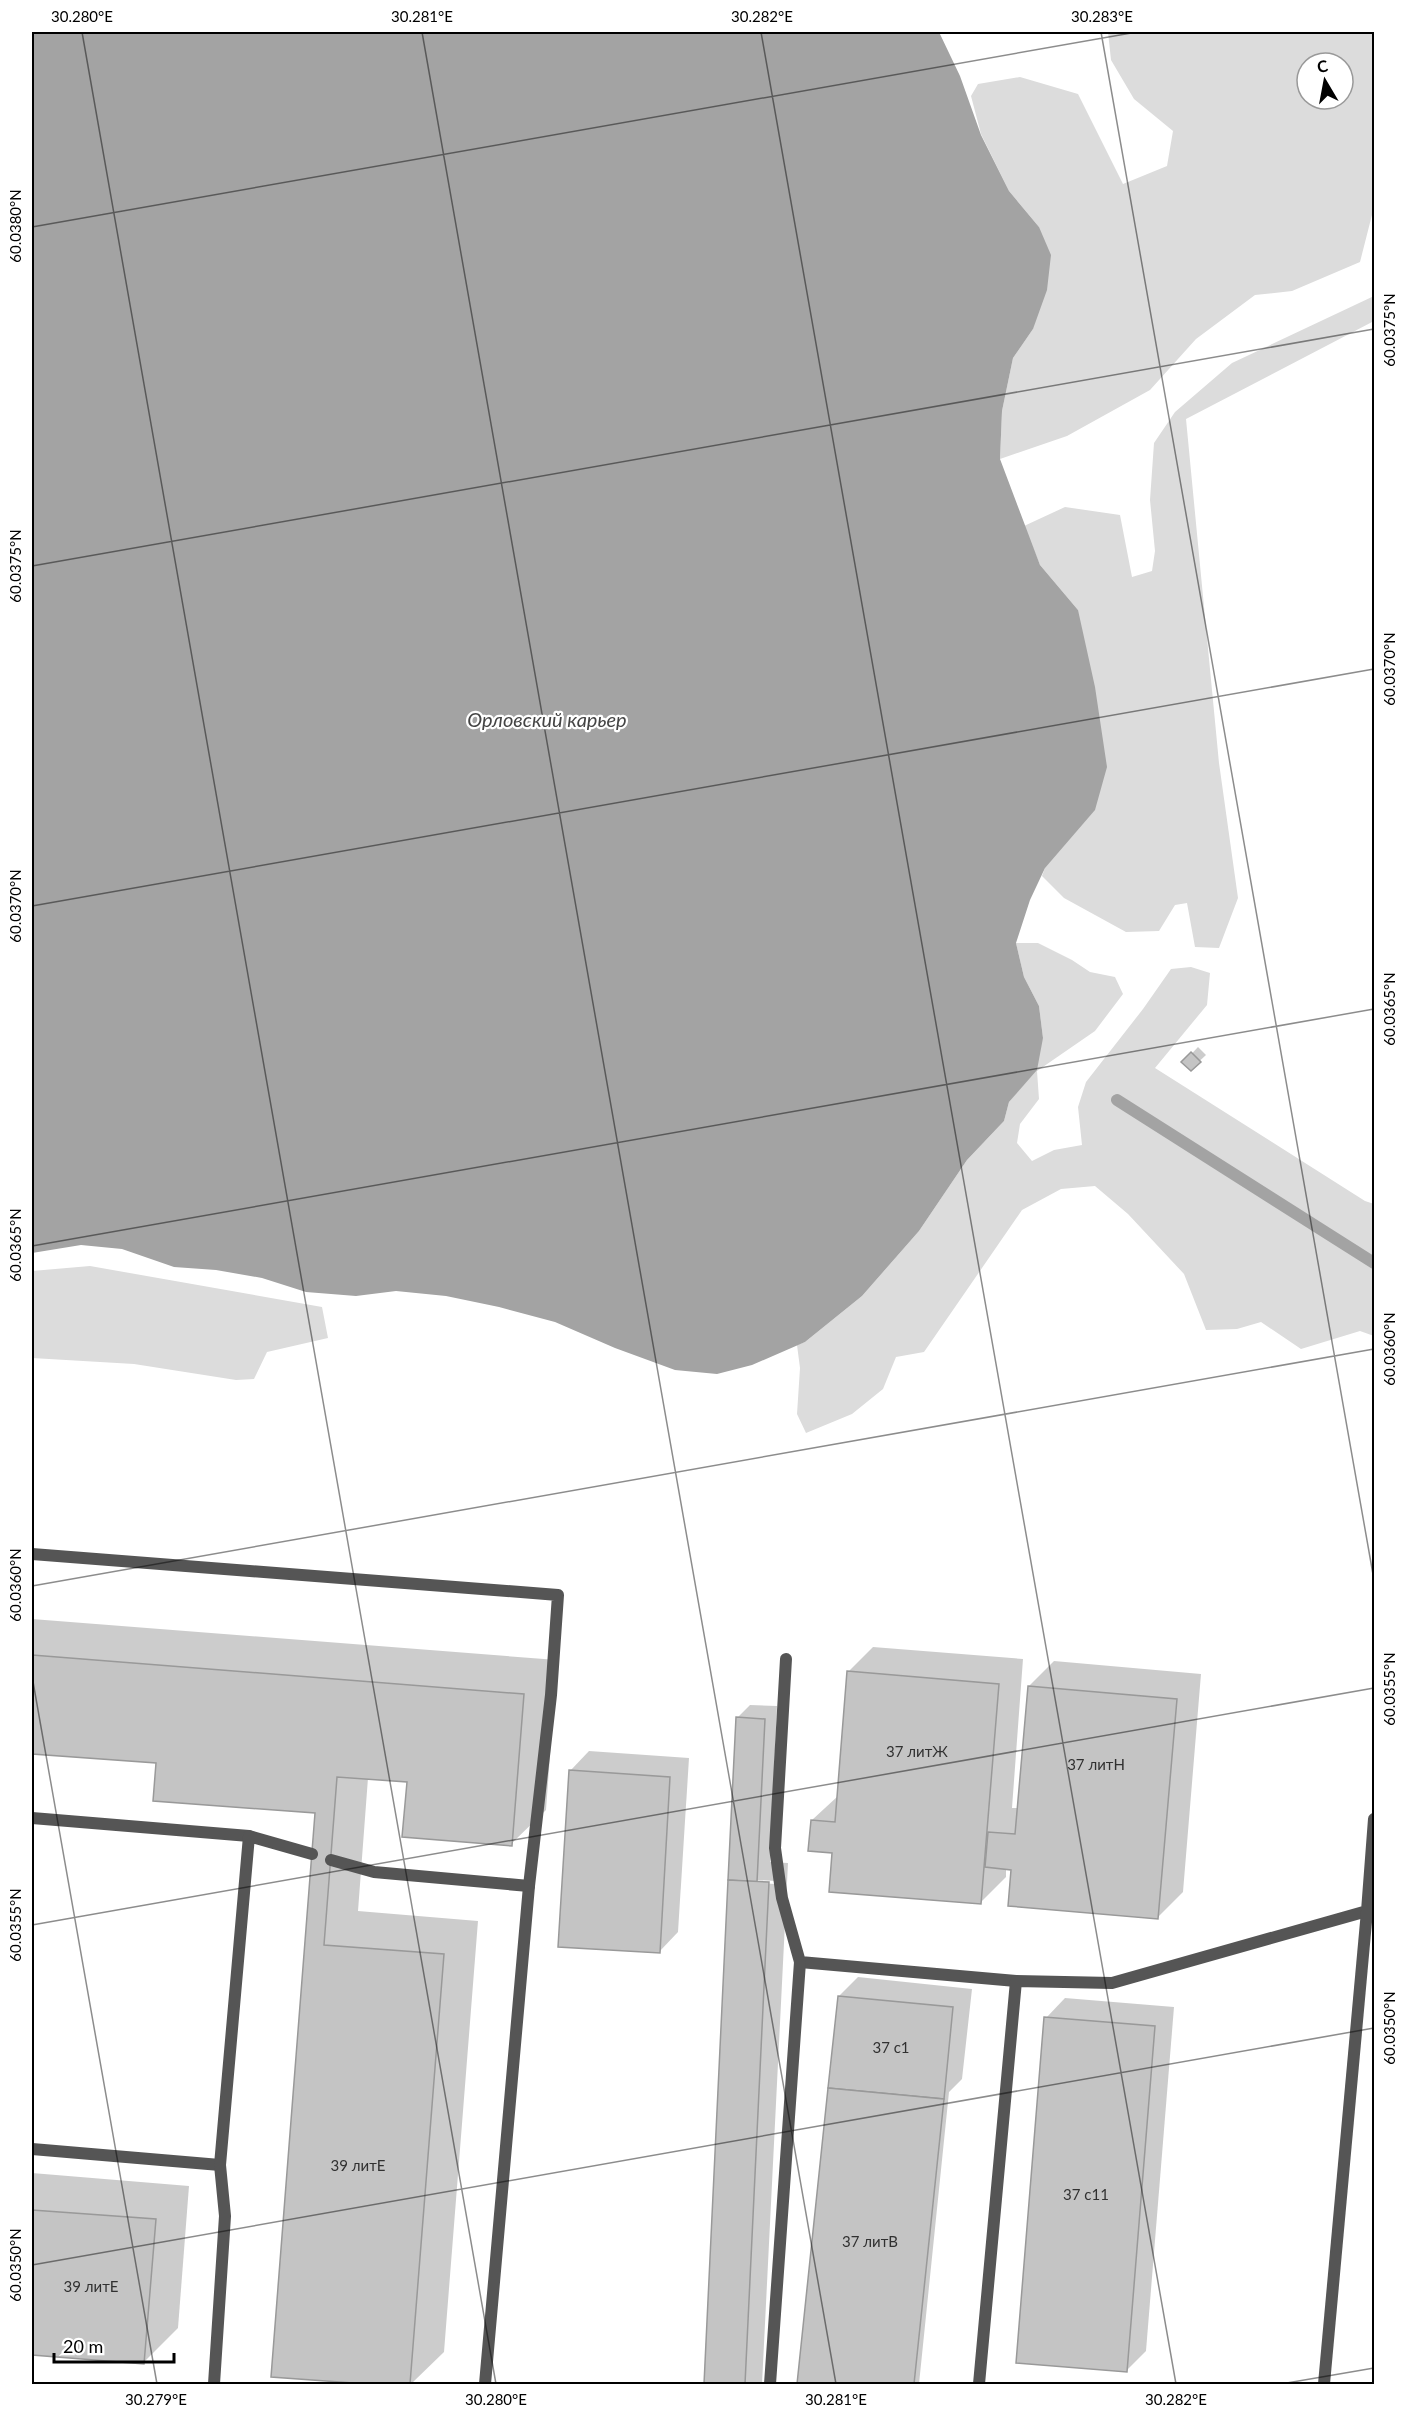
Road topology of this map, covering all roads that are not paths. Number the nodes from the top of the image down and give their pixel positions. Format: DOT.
graph roads {
  1 [pos="32,1554"];
  2 [pos="786,1659"];
  3 [pos="32,1818"];
  4 [pos="1374,1819"];
  5 [pos="249,1836"];
  6 [pos="312,1854"];
  7 [pos="331,1860"];
  8 [pos="529,1886"];
  9 [pos="1367,1911"];
  10 [pos="800,1962"];
  11 [pos="1016,1981"];
  12 [pos="32,2149"];
  13 [pos="220,2165"];
  14 [pos="214,2385"];
  15 [pos="485,2385"];
  16 [pos="770,2385"];
  17 [pos="979,2385"];
  18 [pos="1324,2385"];
  1 -- 8 [label="lane"];
  2 -- 10 [label="lane"];
  3 -- 5 [label="lane"];
  4 -- 9 [label="lane"];
  5 -- 6 [label="lane"];
  5 -- 13 [label="lane"];
  7 -- 8 [label="lane"];
  8 -- 15 [label="lane"];
  9 -- 11 [label="lane"];
  9 -- 18 [label="lane"];
  10 -- 11 [label="lane"];
  10 -- 16 [label="lane"];
  11 -- 17 [label="lane"];
  12 -- 13 [label="lane"];
  13 -- 14 [label="lane"];
}
